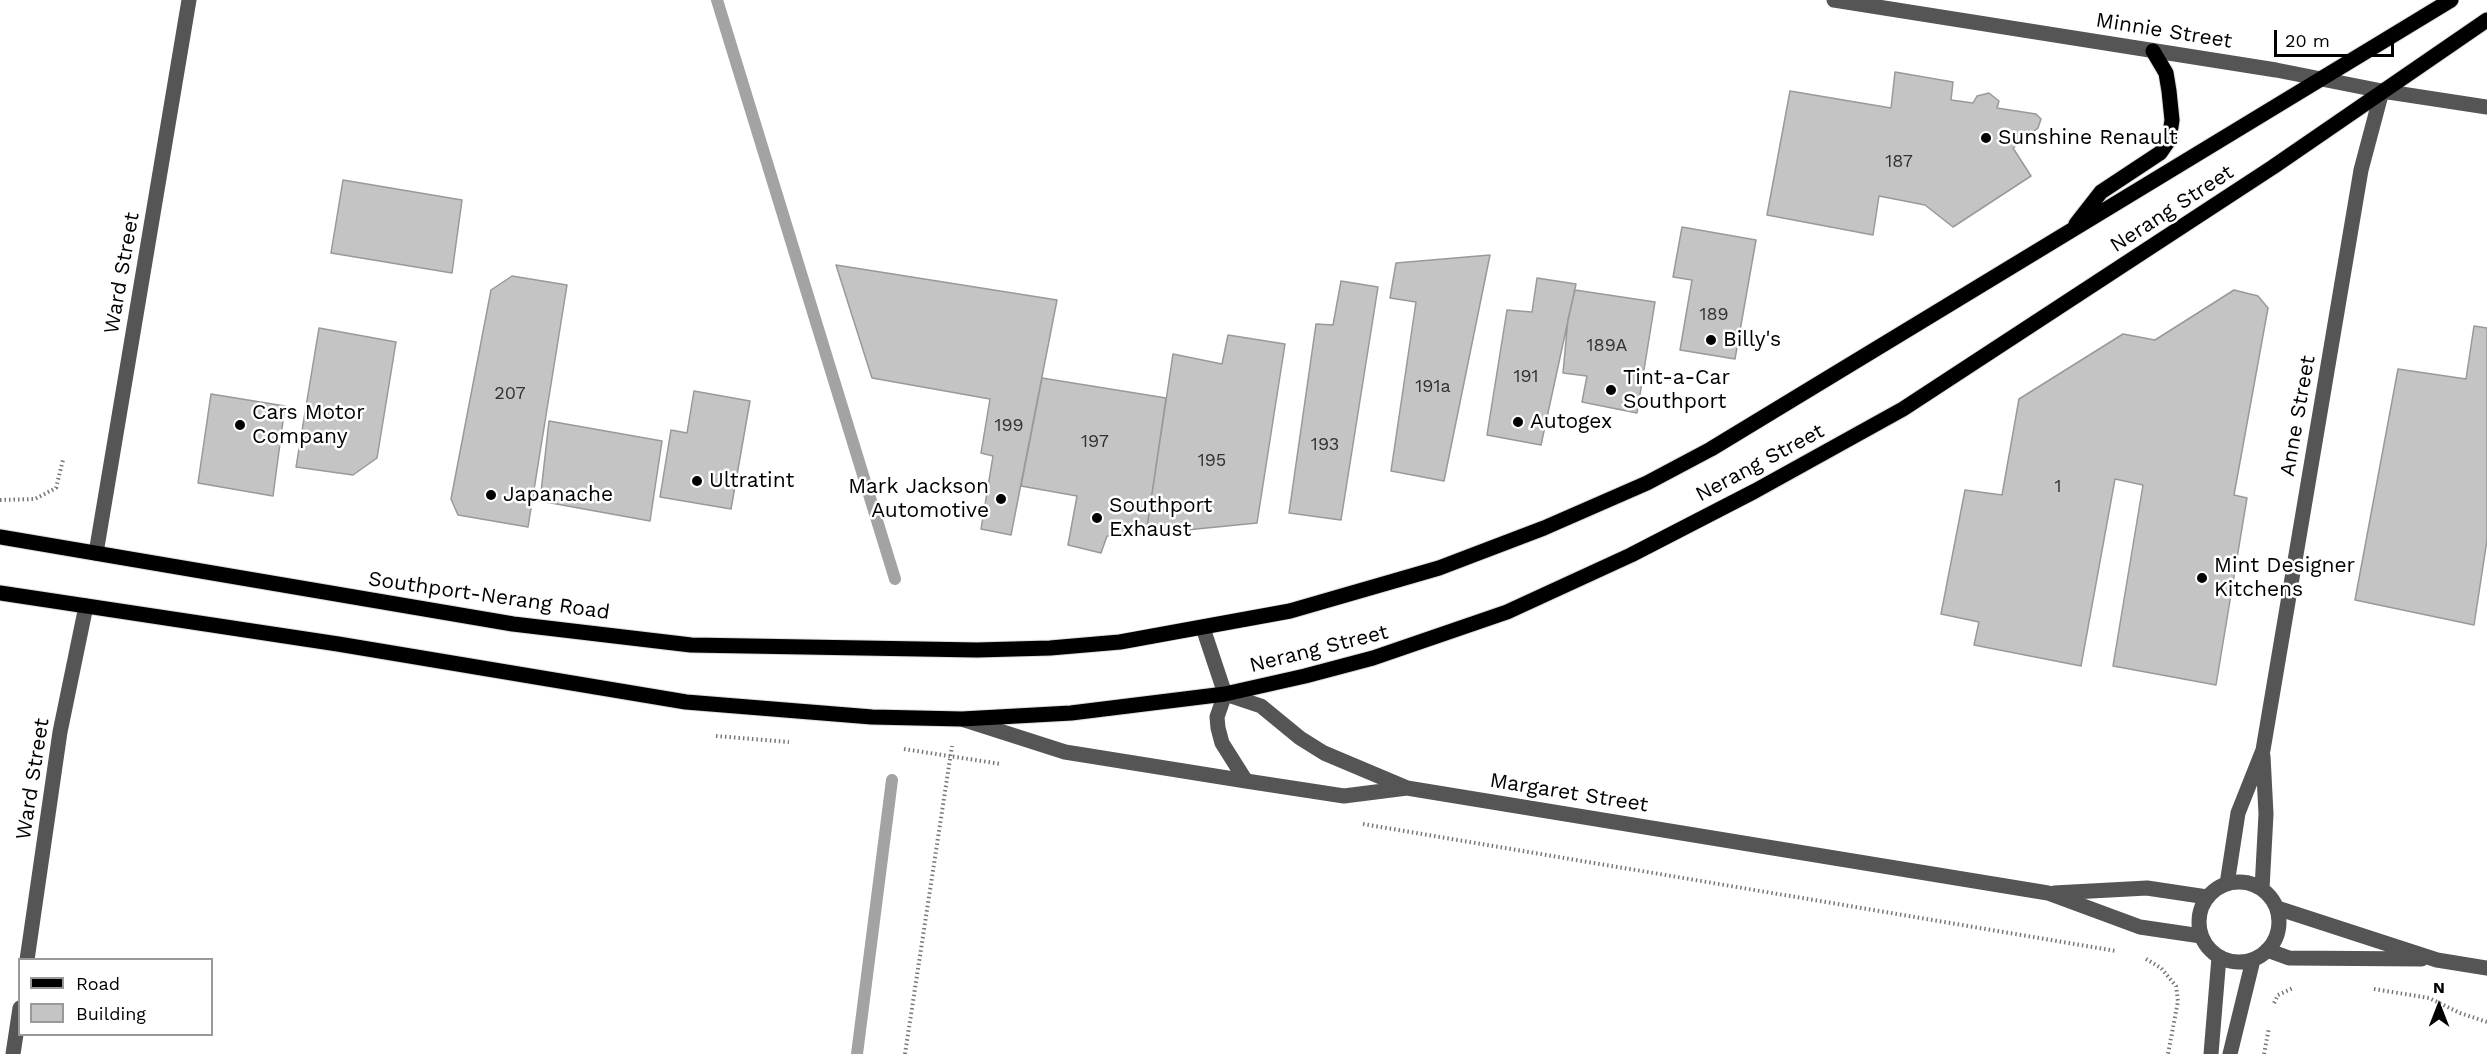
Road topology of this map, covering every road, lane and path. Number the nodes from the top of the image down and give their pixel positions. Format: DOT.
graph roads {
  1 [pos="189,0"];
  2 [pos="1834,0"];
  3 [pos="2451,0"];
  4 [pos="2487,20"];
  5 [pos="2153,51"];
  6 [pos="2322,79"];
  7 [pos="2382,91"];
  8 [pos="2487,107"];
  9 [pos="2069,233"];
  10 [pos="63,460"];
  11 [pos="0,500"];
  12 [pos="0,537"];
  13 [pos="96,553"];
  14 [pos="0,593"];
  15 [pos="86,606"];
  16 [pos="1203,628"];
  17 [pos="977,650"];
  18 [pos="1225,693"];
  19 [pos="958,719"];
  20 [pos="2263,750"];
  21 [pos="1246,781"];
  22 [pos="1407,788"];
  23 [pos="1353,822"];
  24 [pos="2227,884"];
  25 [pos="2262,889"];
  26 [pos="2048,893"];
  27 [pos="2207,897"];
  28 [pos="2277,908"];
  29 [pos="2201,936"];
  30 [pos="2267,950"];
  31 [pos="2125,953"];
  32 [pos="2142,956"];
  33 [pos="2219,957"];
  34 [pos="27,958"];
  35 [pos="2253,960"];
  36 [pos="2437,960"];
  37 [pos="2487,968"];
  38 [pos="2299,984"];
  39 [pos="2370,989"];
  40 [pos="2272,1007"];
  41 [pos="2270,1019"];
  42 [pos="18,1021"];
  43 [pos="2487,1022"];
  44 [pos="13,1054"];
  45 [pos="905,1054"];
  46 [pos="2168,1054"];
  47 [pos="2211,1054"];
  48 [pos="2230,1054"];
  49 [pos="2264,1054"];
  1 -- 13 [label="street, Ward Street"];
  2 -- 5 [label="street, Minnie Street"];
  3 -- 6 [label="main road, Nerang Street"];
  4 -- 7 [label="main road, Nerang Street"];
  5 -- 6 [label="street, Minnie Street"];
  5 -- 9 [label="main road"];
  6 -- 7 [label="street, Minnie Street"];
  6 -- 9 [label="main road, Nerang Street"];
  7 -- 8 [label="street, Minnie Street"];
  7 -- 18 [label="main road, Nerang Street"];
  7 -- 20 [label="street, Anne Street"];
  9 -- 16 [label="main road, Nerang Street"];
  10 -- 11 [label="path"];
  12 -- 13 [label="main road, Southport-Nerang Road"];
  13 -- 17 [label="main road, Southport-Nerang Road"];
  14 -- 15 [label="main road"];
  15 -- 19 [label="main road"];
  15 -- 34 [label="street, Ward Street"];
  16 -- 17 [label="main road, Nerang Street"];
  16 -- 18 [label="street"];
  18 -- 19 [label="main road, Nerang Street"];
  18 -- 21 [label="street"];
  18 -- 22 [label="street"];
  19 -- 21 [label="street, Margaret Street"];
  19 -- 45 [label="path"];
  20 -- 24 [label="street, Anne Street"];
  20 -- 25 [label="street, Anne Street"];
  21 -- 22 [label="street, Margaret Street"];
  22 -- 26 [label="street, Margaret Street"];
  23 -- 31 [label="path"];
  24 -- 25 [label="street"];
  24 -- 27 [label="street"];
  25 -- 28 [label="street"];
  26 -- 27 [label="street, Margaret Street"];
  26 -- 29 [label="street, Margaret Street"];
  27 -- 29 [label="street"];
  28 -- 30 [label="street"];
  28 -- 36 [label="street"];
  29 -- 33 [label="street"];
  30 -- 35 [label="street"];
  30 -- 36 [label="street"];
  32 -- 46 [label="path"];
  33 -- 35 [label="street"];
  33 -- 47 [label="street"];
  35 -- 48 [label="street"];
  36 -- 37 [label="street"];
  38 -- 40 [label="path"];
  39 -- 43 [label="path"];
  41 -- 49 [label="path"];
  42 -- 44 [label="street"];
}
